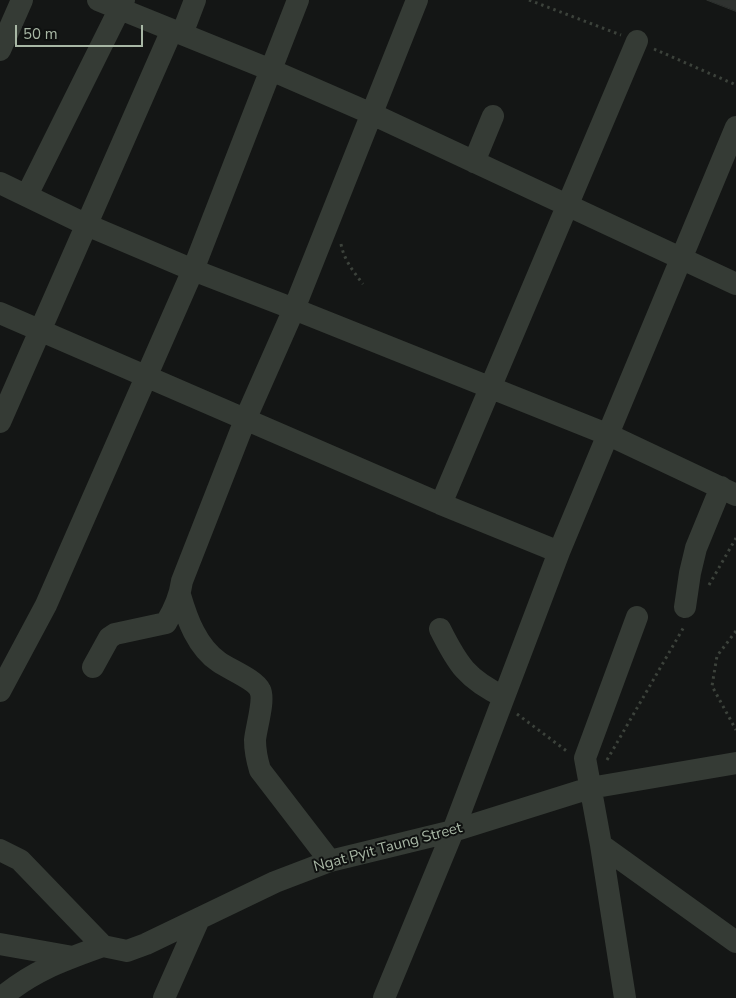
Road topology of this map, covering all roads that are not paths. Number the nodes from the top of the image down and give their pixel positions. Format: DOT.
graph roads {
  1 [pos="22,0"];
  2 [pos="98,0"];
  3 [pos="196,0"];
  4 [pos="298,0"];
  5 [pos="418,0"];
  6 [pos="122,5"];
  7 [pos="177,32"];
  8 [pos="637,41"];
  9 [pos="0,50"];
  10 [pos="271,70"];
  11 [pos="372,114"];
  12 [pos="492,116"];
  13 [pos="736,128"];
  14 [pos="474,162"];
  15 [pos="0,184"];
  16 [pos="27,195"];
  17 [pos="567,206"];
  18 [pos="87,225"];
  19 [pos="681,260"];
  20 [pos="193,270"];
  21 [pos="736,284"];
  22 [pos="294,309"];
  23 [pos="0,313"];
  24 [pos="40,332"];
  25 [pos="147,377"];
  26 [pos="490,388"];
  27 [pos="245,420"];
  28 [pos="0,422"];
  29 [pos="609,435"];
  30 [pos="728,491"];
  31 [pos="442,504"];
  32 [pos="559,552"];
  33 [pos="180,594"];
  34 [pos="686,614"];
  35 [pos="637,617"];
  36 [pos="440,629"];
  37 [pos="93,667"];
  38 [pos="0,691"];
  39 [pos="503,700"];
  40 [pos="736,763"];
  41 [pos="590,788"];
  42 [pos="453,831"];
  43 [pos="601,845"];
  44 [pos="0,850"];
  45 [pos="330,860"];
  46 [pos="199,919"];
  47 [pos="736,942"];
  48 [pos="0,944"];
  49 [pos="103,946"];
  50 [pos="73,957"];
  51 [pos="622,996"];
  52 [pos="1,998"];
  53 [pos="164,998"];
  54 [pos="384,998"];
  1 -- 9 [label="street"];
  2 -- 6 [label="street"];
  3 -- 7 [label="street"];
  4 -- 10 [label="street"];
  5 -- 11 [label="street"];
  6 -- 7 [label="street"];
  6 -- 16 [label="street"];
  7 -- 10 [label="street"];
  7 -- 18 [label="street"];
  8 -- 17 [label="street"];
  10 -- 11 [label="street"];
  10 -- 20 [label="street"];
  11 -- 14 [label="street"];
  11 -- 22 [label="street"];
  12 -- 14 [label="street"];
  13 -- 19 [label="street"];
  14 -- 17 [label="street"];
  15 -- 16 [label="street"];
  16 -- 18 [label="street"];
  17 -- 19 [label="street"];
  17 -- 26 [label="street"];
  18 -- 20 [label="street"];
  18 -- 24 [label="street"];
  19 -- 21 [label="street"];
  19 -- 29 [label="street"];
  20 -- 22 [label="street"];
  20 -- 25 [label="street"];
  22 -- 26 [label="street"];
  22 -- 27 [label="street"];
  23 -- 24 [label="street"];
  24 -- 25 [label="street"];
  24 -- 28 [label="street"];
  25 -- 27 [label="street"];
  25 -- 38 [label="street"];
  26 -- 29 [label="street"];
  26 -- 31 [label="street"];
  27 -- 31 [label="street"];
  27 -- 33 [label="street"];
  29 -- 30 [label="street"];
  29 -- 32 [label="street"];
  30 -- 34 [label="street"];
  31 -- 32 [label="street"];
  32 -- 39 [label="street"];
  33 -- 37 [label="street"];
  33 -- 45 [label="street"];
  35 -- 41 [label="street"];
  36 -- 39 [label="street"];
  39 -- 42 [label="street"];
  40 -- 41 [label="street, Ngat Pyit Taung Street"];
  41 -- 42 [label="street, Ngat Pyit Taung Street"];
  41 -- 43 [label="street"];
  42 -- 45 [label="street, Ngat Pyit Taung Street"];
  42 -- 54 [label="street"];
  43 -- 47 [label="street"];
  43 -- 51 [label="street"];
  44 -- 49 [label="street"];
  45 -- 46 [label="street, Ngat Pyit Taung Street"];
  46 -- 49 [label="street, Ngat Pyit Taung Street"];
  46 -- 53 [label="street"];
  48 -- 50 [label="street"];
  49 -- 50 [label="street"];
  50 -- 52 [label="street"];
}
